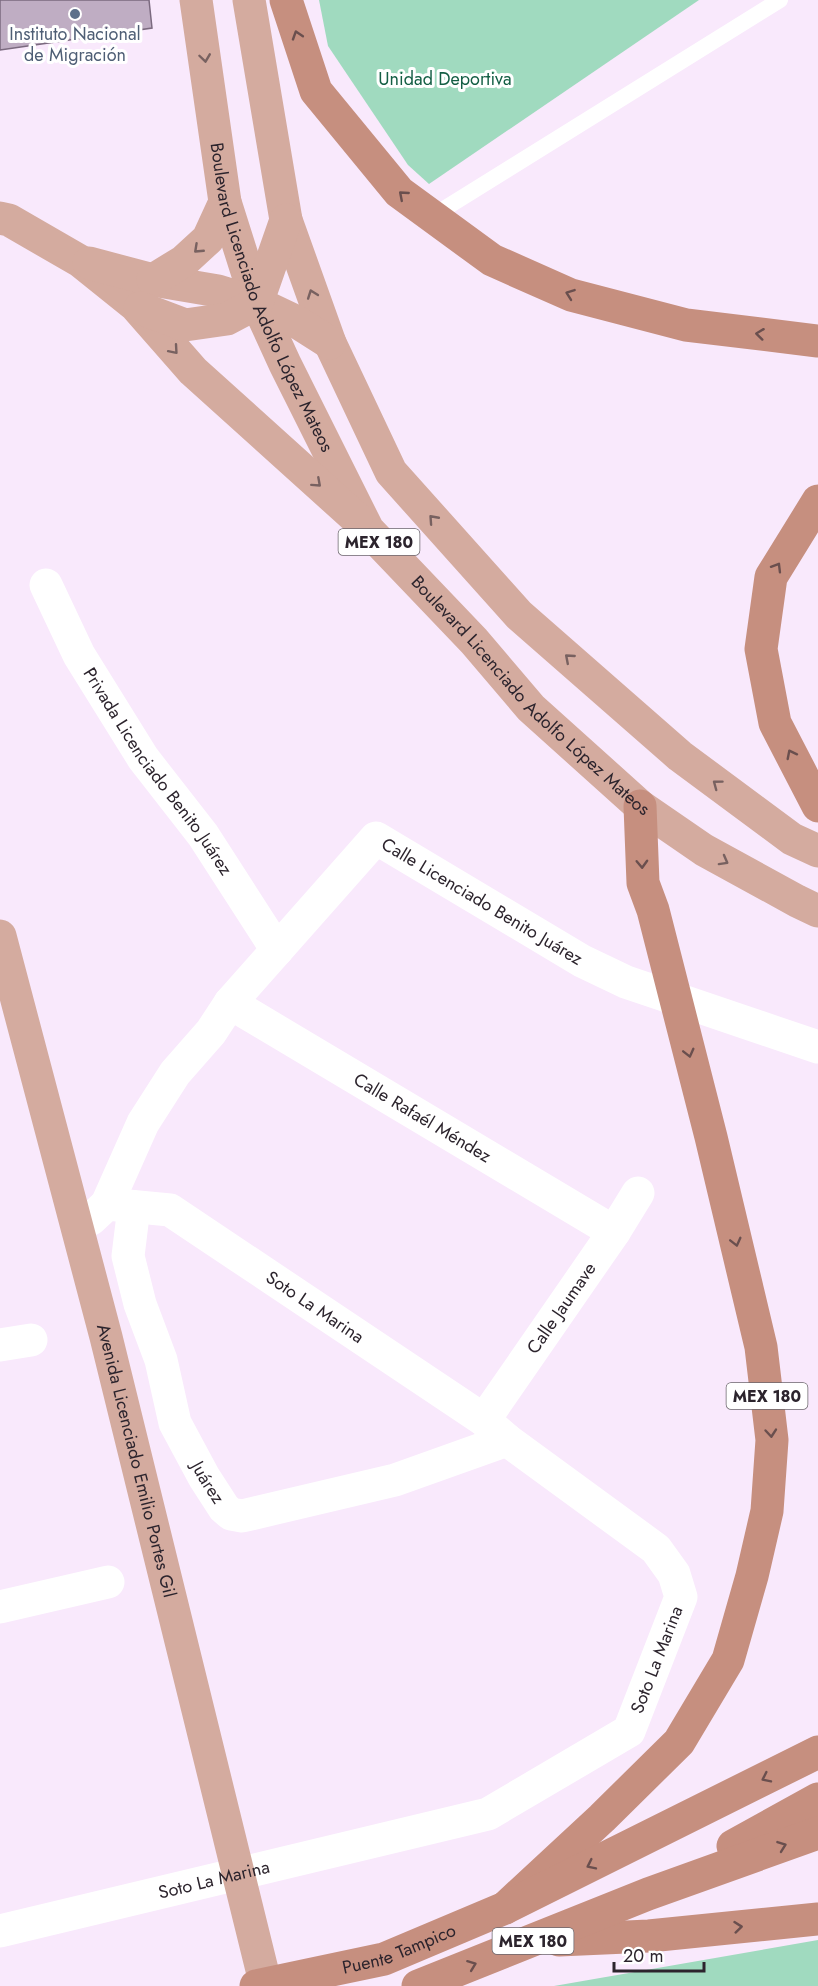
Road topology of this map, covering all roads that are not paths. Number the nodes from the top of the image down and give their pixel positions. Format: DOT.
graph roads {
  1 [pos="196,0"];
  2 [pos="249,0"];
  3 [pos="286,0"];
  4 [pos="780,0"];
  5 [pos="225,202"];
  6 [pos="431,217"];
  7 [pos="0,218"];
  8 [pos="286,220"];
  9 [pos="144,293"];
  10 [pos="257,303"];
  11 [pos="818,341"];
  12 [pos="330,343"];
  13 [pos="818,501"];
  14 [pos="368,530"];
  15 [pos="46,585"];
  16 [pos="640,806"];
  17 [pos="818,806"];
  18 [pos="818,851"];
  19 [pos="818,911"];
  20 [pos="0,936"];
  21 [pos="277,950"];
  22 [pos="230,1003"];
  23 [pos="816,1046"];
  24 [pos="638,1193"];
  25 [pos="120,1206"];
  26 [pos="78,1230"];
  27 [pos="614,1232"];
  28 [pos="495,1430"];
  29 [pos="108,1582"];
  30 [pos="0,1606"];
  31 [pos="818,1752"];
  32 [pos="818,1799"];
  33 [pos="818,1833"];
  34 [pos="240,1874"];
  35 [pos="648,1894"];
  36 [pos="505,1908"];
  37 [pos="818,1919"];
  38 [pos="0,1931"];
  39 [pos="533,1941"];
  40 [pos="256,1986"];
  41 [pos="266,1986"];
  42 [pos="418,1986"];
  1 -- 5 [label="main road, Boulevard Licenciado Adolfo López Mateos / MEX 180, one-way"];
  2 -- 8 [label="main road, Boulevard Licenciado Adolfo López Mateos / MEX 180"];
  6 -- 3 [label="highway, one-way"];
  4 -- 6 [label="lane"];
  5 -- 9 [label="main road, one-way"];
  5 -- 10 [label="main road, Boulevard Licenciado Adolfo López Mateos / MEX 180"];
  11 -- 6 [label="highway, one-way"];
  7 -- 9 [label="main road"];
  8 -- 10 [label="main road"];
  12 -- 8 [label="main road, Boulevard Licenciado Adolfo López Mateos / MEX 180, one-way"];
  9 -- 10 [label="main road"];
  9 -- 14 [label="main road, one-way"];
  10 -- 12 [label="main road"];
  10 -- 14 [label="main road, Boulevard Licenciado Adolfo López Mateos / MEX 180"];
  18 -- 12 [label="main road, Boulevard Licenciado Adolfo López Mateos / MEX 180, one-way"];
  17 -- 13 [label="highway, one-way"];
  14 -- 16 [label="main road, Boulevard Licenciado Adolfo López Mateos / MEX 180"];
  15 -- 21 [label="street, Privada Licenciado Benito Juárez"];
  16 -- 19 [label="main road, Boulevard Licenciado Adolfo López Mateos / MEX 180, one-way"];
  16 -- 36 [label="highway, MEX 180, one-way"];
  20 -- 26 [label="main road, Avenida Licenciado Emilio Portes Gil"];
  21 -- 22 [label="street, Calle Licenciado Benito Juárez"];
  21 -- 23 [label="street, Calle Licenciado Benito Juárez"];
  22 -- 25 [label="street, Calle Licenciado Benito Juárez"];
  22 -- 27 [label="street, Calle Rafaél Méndez"];
  24 -- 27 [label="street, Calle Jaumave"];
  25 -- 26 [label="street, Calle Licenciado Benito Juárez"];
  25 -- 28 [label="street, Soto La Marina"];
  25 -- 28 [label="street, Juárez"];
  26 -- 34 [label="main road, Avenida Licenciado Emilio Portes Gil"];
  27 -- 28 [label="street, Calle Jaumave"];
  28 -- 34 [label="street, Soto La Marina"];
  29 -- 30 [label="street"];
  31 -- 36 [label="highway, MEX 180, one-way"];
  32 -- 35 [label="highway, MEX 180"];
  35 -- 33 [label="highway, MEX 180, one-way"];
  34 -- 38 [label="street, Soto La Marina"];
  34 -- 41 [label="main road, Avenida Licenciado Emilio Portes Gil"];
  35 -- 39 [label="highway, MEX 180"];
  36 -- 40 [label="highway, Puente Tampico / MEX 180"];
  39 -- 37 [label="highway, one-way"];
  42 -- 39 [label="highway, MEX 180, one-way"];
}
